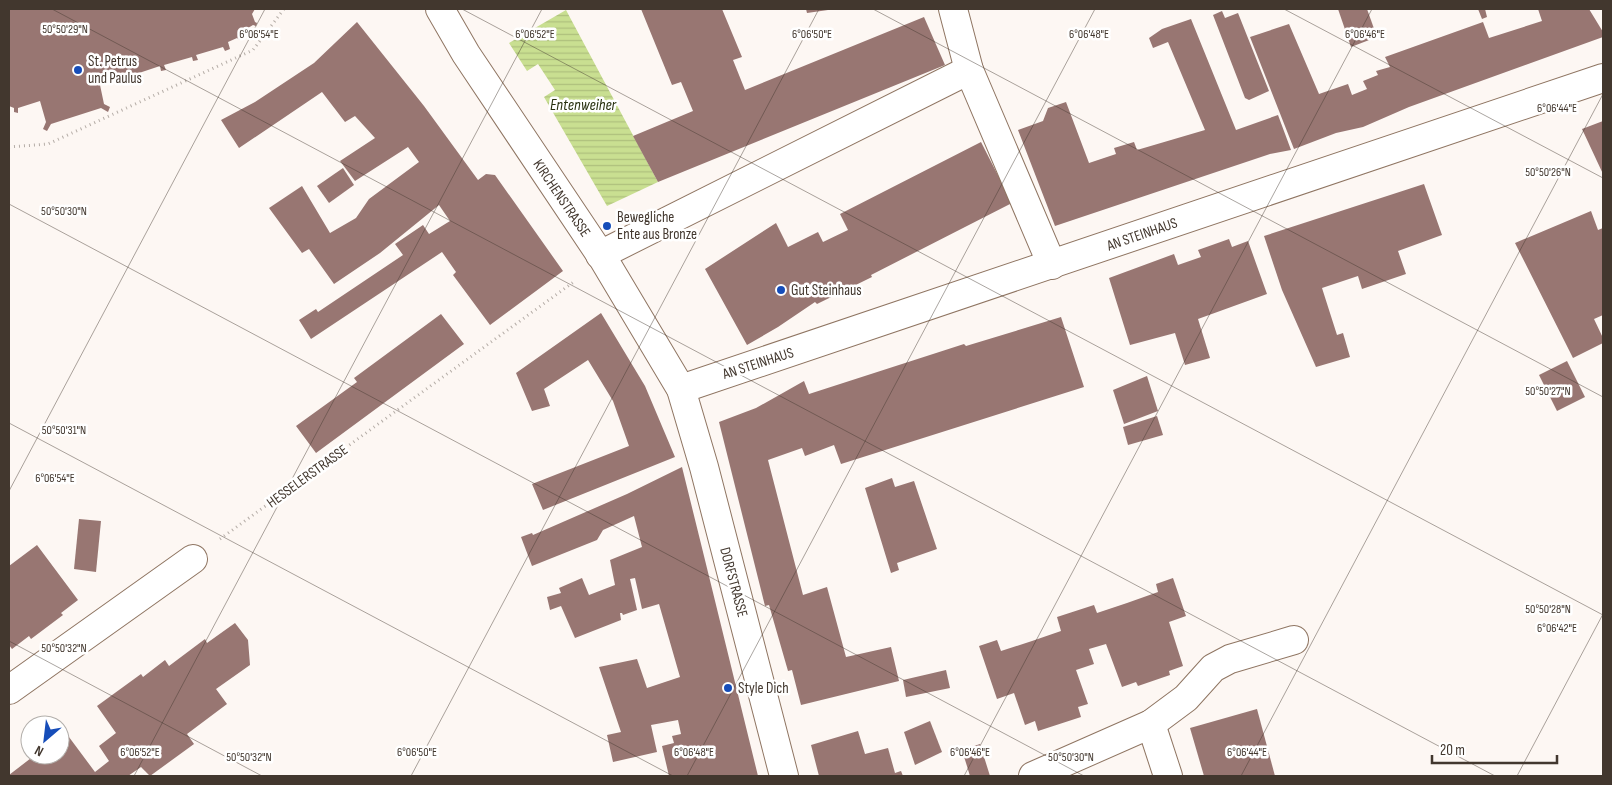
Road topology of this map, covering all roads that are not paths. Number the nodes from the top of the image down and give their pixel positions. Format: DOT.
graph roads {
  1 [pos="440,9"];
  2 [pos="953,9"];
  3 [pos="969,70"];
  4 [pos="1603,78"];
  5 [pos="602,257"];
  6 [pos="1052,265"];
  7 [pos="681,389"];
  8 [pos="193,559"];
  9 [pos="1294,640"];
  10 [pos="9,690"];
  11 [pos="1151,724"];
  12 [pos="784,776"];
  13 [pos="1033,776"];
  14 [pos="1168,776"];
  1 -- 5 [label="street, KIRCHENSTRASSE"];
  2 -- 3 [label="street"];
  3 -- 5 [label="street"];
  3 -- 6 [label="street"];
  4 -- 6 [label="street, AN STEINHAUS"];
  5 -- 7 [label="street, KIRCHENSTRASSE"];
  6 -- 7 [label="street, AN STEINHAUS"];
  7 -- 12 [label="street, DORFSTRASSE"];
  8 -- 10 [label="street"];
  9 -- 11 [label="street"];
  11 -- 13 [label="street"];
  11 -- 14 [label="street"];
}
